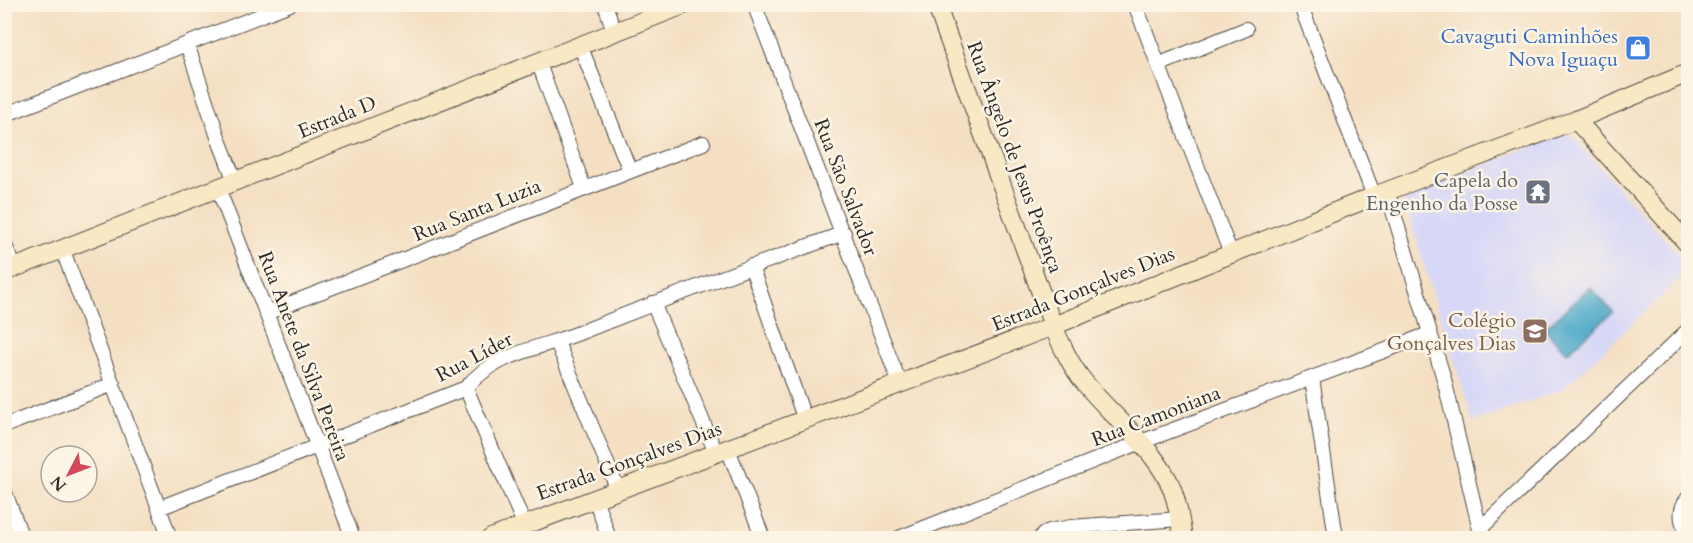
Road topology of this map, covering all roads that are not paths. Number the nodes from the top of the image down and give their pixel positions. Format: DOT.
graph roads {
  1 [pos="290,4"];
  2 [pos="605,4"];
  3 [pos="686,4"];
  4 [pos="754,4"];
  5 [pos="936,4"];
  6 [pos="1135,4"];
  7 [pos="1300,4"];
  8 [pos="1246,29"];
  9 [pos="614,32"];
  10 [pos="187,44"];
  11 [pos="580,45"];
  12 [pos="538,61"];
  13 [pos="1158,64"];
  14 [pos="1689,73"];
  15 [pos="4,115"];
  16 [pos="1576,120"];
  17 [pos="703,143"];
  18 [pos="630,171"];
  19 [pos="235,181"];
  20 [pos="218,188"];
  21 [pos="584,188"];
  22 [pos="1380,193"];
  23 [pos="844,233"];
  24 [pos="4,243"];
  25 [pos="1689,244"];
  26 [pos="62,248"];
  27 [pos="1230,254"];
  28 [pos="751,266"];
  29 [pos="10,270"];
  30 [pos="653,303"];
  31 [pos="266,313"];
  32 [pos="1053,326"];
  33 [pos="1689,330"];
  34 [pos="1429,334"];
  35 [pos="557,342"];
  36 [pos="1312,378"];
  37 [pos="113,384"];
  38 [pos="900,384"];
  39 [pos="466,388"];
  40 [pos="805,420"];
  41 [pos="4,426"];
  42 [pos="1141,442"];
  43 [pos="317,446"];
  44 [pos="722,451"];
  45 [pos="4,490"];
  46 [pos="618,490"];
  47 [pos="595,498"];
  48 [pos="1689,498"];
  49 [pos="159,508"];
  50 [pos="1180,519"];
  51 [pos="524,524"];
  52 [pos="1481,533"];
  53 [pos="1689,533"];
  54 [pos="22,538"];
  55 [pos="170,538"];
  56 [pos="353,538"];
  57 [pos="491,538"];
  58 [pos="609,538"];
  59 [pos="763,538"];
  60 [pos="899,538"];
  61 [pos="1040,538"];
  62 [pos="1183,538"];
  63 [pos="1336,538"];
  1 -- 10 [label="street"];
  2 -- 9 [label="street"];
  3 -- 9 [label="street, Estrada D"];
  4 -- 23 [label="street, Rua São Salvador"];
  5 -- 32 [label="street, Rua Ângelo de Jesus Proênça"];
  6 -- 13 [label="street"];
  7 -- 22 [label="street"];
  8 -- 13 [label="street"];
  9 -- 11 [label="street, Estrada D"];
  10 -- 15 [label="street"];
  10 -- 19 [label="street"];
  11 -- 12 [label="street, Estrada D"];
  11 -- 18 [label="street"];
  12 -- 19 [label="street, Estrada D"];
  12 -- 21 [label="street"];
  13 -- 27 [label="street"];
  14 -- 16 [label="street, Estrada Gonçalves Dias"];
  16 -- 22 [label="street, Estrada Gonçalves Dias"];
  16 -- 25 [label="street"];
  17 -- 18 [label="street, Rua Santa Luzia"];
  18 -- 21 [label="street, Rua Santa Luzia"];
  19 -- 20 [label="street, Estrada D"];
  20 -- 26 [label="street, Estrada D"];
  20 -- 31 [label="street, Rua Anete da Silva Pereira"];
  21 -- 31 [label="street, Rua Santa Luzia"];
  22 -- 27 [label="street, Estrada Gonçalves Dias"];
  22 -- 34 [label="street"];
  23 -- 28 [label="street, Rua Líder"];
  23 -- 38 [label="street, Rua São Salvador"];
  24 -- 29 [label="street"];
  26 -- 29 [label="street, Estrada D"];
  26 -- 37 [label="street"];
  27 -- 32 [label="street, Estrada Gonçalves Dias"];
  28 -- 30 [label="street, Rua Líder"];
  28 -- 40 [label="street"];
  30 -- 35 [label="street, Rua Líder"];
  30 -- 44 [label="street"];
  31 -- 43 [label="street, Rua Anete da Silva Pereira"];
  32 -- 38 [label="street, Estrada Gonçalves Dias"];
  32 -- 42 [label="street, Rua Ângelo de Jesus Proênça"];
  33 -- 52 [label="street"];
  34 -- 36 [label="street, Rua Camoniana"];
  34 -- 52 [label="street"];
  35 -- 39 [label="street, Rua Líder"];
  35 -- 46 [label="street"];
  36 -- 42 [label="street, Rua Camoniana"];
  36 -- 63 [label="street"];
  37 -- 41 [label="street"];
  37 -- 49 [label="street"];
  38 -- 40 [label="street, Estrada Gonçalves Dias"];
  39 -- 43 [label="street, Rua Líder"];
  39 -- 51 [label="street"];
  40 -- 44 [label="street, Estrada Gonçalves Dias"];
  42 -- 50 [label="street, Rua Ângelo de Jesus Proênça"];
  42 -- 60 [label="street, Rua Camoniana"];
  43 -- 49 [label="street, Rua Líder"];
  43 -- 56 [label="street, Rua Anete da Silva Pereira"];
  44 -- 46 [label="street, Estrada Gonçalves Dias"];
  44 -- 59 [label="street"];
  45 -- 54 [label="street"];
  46 -- 47 [label="street, Estrada Gonçalves Dias"];
  47 -- 51 [label="street, Estrada Gonçalves Dias"];
  47 -- 58 [label="street"];
  48 -- 53 [label="street"];
  49 -- 55 [label="street"];
  50 -- 61 [label="street"];
  50 -- 62 [label="street, Rua Ângelo de Jesus Proênça"];
  51 -- 57 [label="street, Estrada Gonçalves Dias"];
}
